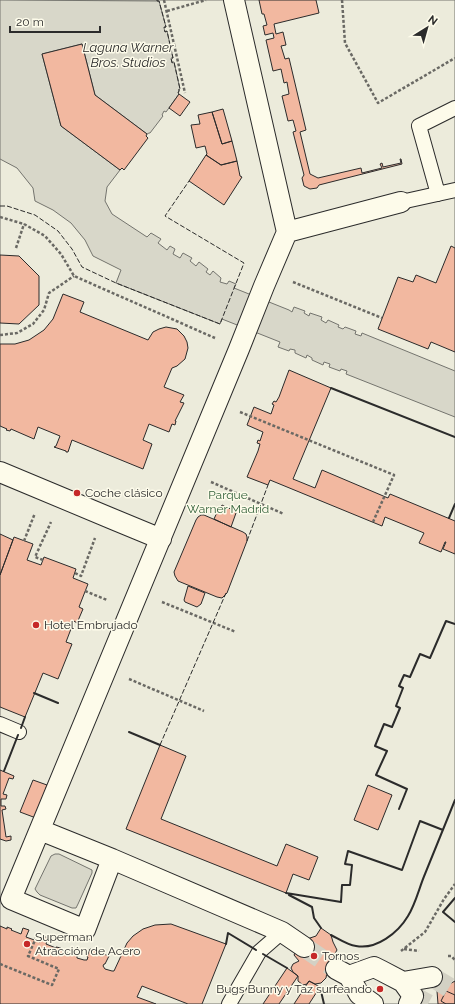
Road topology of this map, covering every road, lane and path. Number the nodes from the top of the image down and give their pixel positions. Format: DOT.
graph roads {
  1 [pos="164,0"];
  2 [pos="206,0"];
  3 [pos="234,0"];
  4 [pos="342,0"];
  5 [pos="167,11"];
  6 [pos="455,58"];
  7 [pos="185,93"];
  8 [pos="455,108"];
  9 [pos="455,190"];
  10 [pos="438,194"];
  11 [pos="400,202"];
  12 [pos="0,217"];
  13 [pos="24,224"];
  14 [pos="288,232"];
  15 [pos="16,248"];
  16 [pos="74,276"];
  17 [pos="267,279"];
  18 [pos="382,318"];
  19 [pos="0,335"];
  20 [pos="239,349"];
  21 [pos="217,402"];
  22 [pos="0,472"];
  23 [pos="188,472"];
  24 [pos="62,498"];
  25 [pos="284,514"];
  26 [pos="104,516"];
  27 [pos="373,522"];
  28 [pos="161,538"];
  29 [pos="43,560"];
  30 [pos="75,573"];
  31 [pos="138,592"];
  32 [pos="236,632"];
  33 [pos="107,669"];
  34 [pos="204,711"];
  35 [pos="0,724"];
  36 [pos="19,732"];
  37 [pos="40,830"];
  38 [pos="112,859"];
  39 [pos="455,884"];
  40 [pos="6,897"];
  41 [pos="46,913"];
  42 [pos="282,932"];
  43 [pos="304,947"];
  44 [pos="0,964"];
  45 [pos="382,971"];
  46 [pos="432,977"];
  47 [pos="403,982"];
  48 [pos="229,1004"];
  49 [pos="373,1004"];
  50 [pos="409,1004"];
  1 -- 5 [label="path"];
  2 -- 5 [label="path"];
  3 -- 14 [label="street"];
  4 -- 6 [label="path"];
  5 -- 7 [label="path"];
  8 -- 10 [label="lane"];
  9 -- 10 [label="lane"];
  10 -- 11 [label="lane"];
  11 -- 14 [label="street"];
  12 -- 13 [label="path"];
  13 -- 15 [label="path"];
  13 -- 16 [label="path"];
  14 -- 17 [label="street"];
  16 -- 19 [label="path"];
  16 -- 20 [label="path"];
  17 -- 18 [label="path"];
  17 -- 20 [label="street"];
  20 -- 21 [label="street"];
  21 -- 23 [label="street"];
  21 -- 27 [label="path"];
  22 -- 24 [label="street"];
  23 -- 25 [label="path"];
  23 -- 28 [label="street"];
  24 -- 26 [label="street"];
  24 -- 29 [label="path"];
  26 -- 28 [label="street"];
  26 -- 30 [label="path"];
  28 -- 31 [label="street"];
  31 -- 32 [label="path"];
  31 -- 33 [label="street"];
  33 -- 34 [label="path"];
  33 -- 37 [label="street"];
  35 -- 36 [label="lane"];
  37 -- 38 [label="street"];
  37 -- 40 [label="street"];
  38 -- 41 [label="street"];
  38 -- 42 [label="street"];
  39 -- 45 [label="path"];
  40 -- 41 [label="street"];
  41 -- 44 [label="path"];
  42 -- 43 [label="street"];
  42 -- 48 [label="lane"];
  45 -- 47 [label="street"];
  45 -- 49 [label="street"];
  46 -- 47 [label="street"];
  47 -- 50 [label="street"];
}
